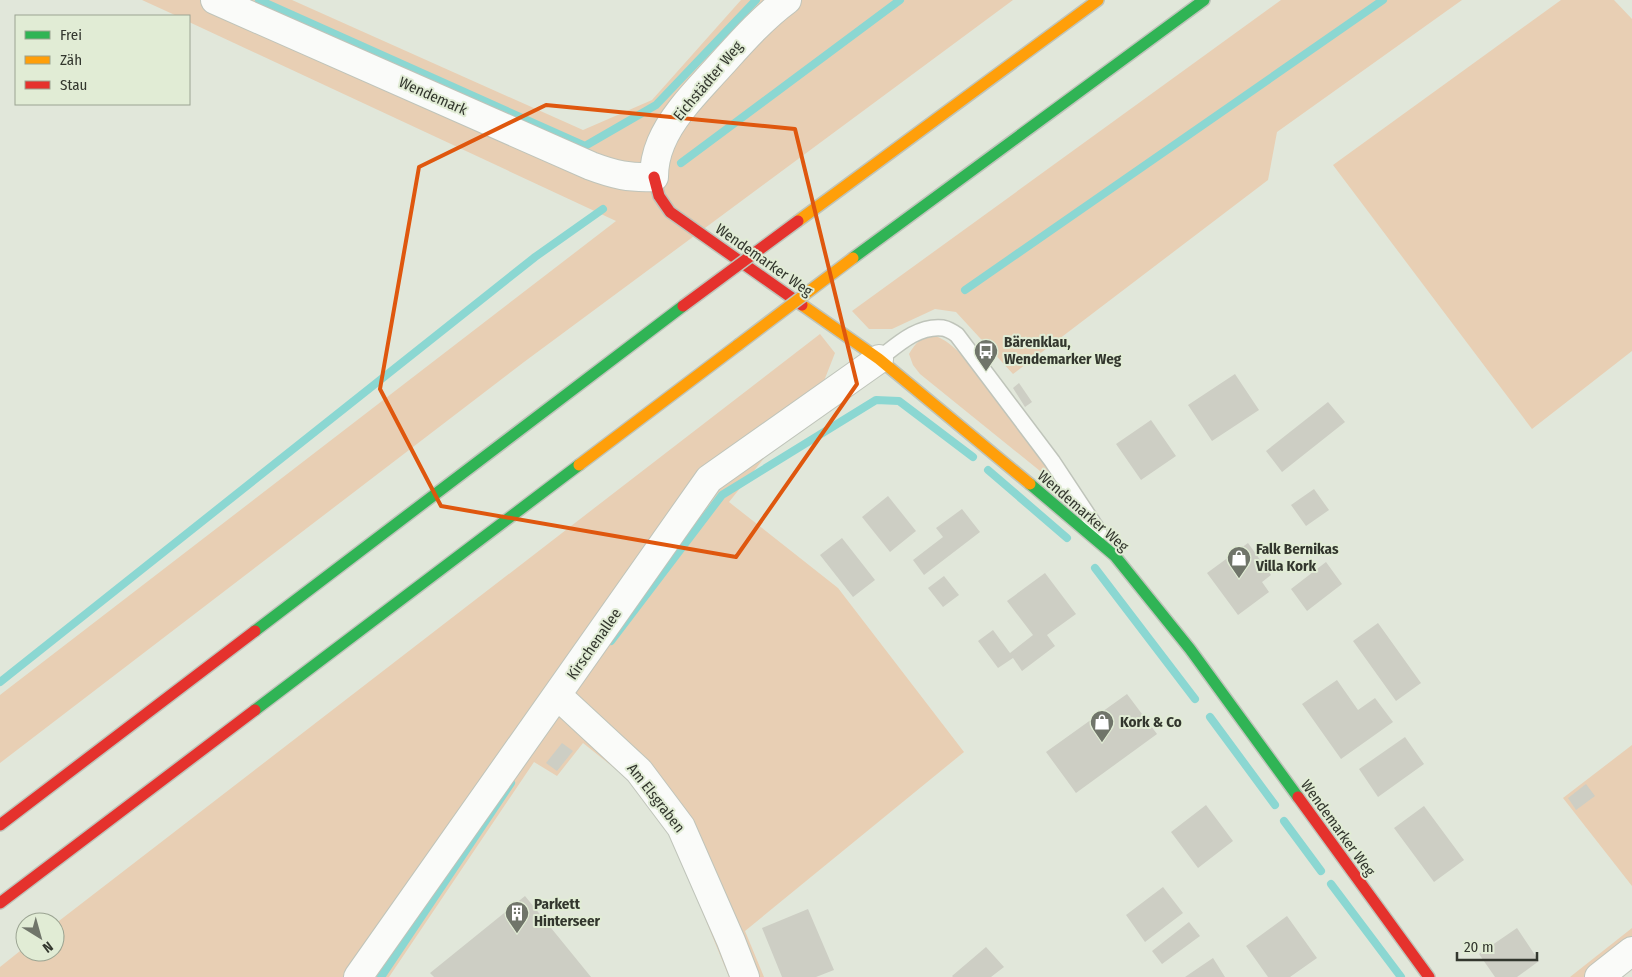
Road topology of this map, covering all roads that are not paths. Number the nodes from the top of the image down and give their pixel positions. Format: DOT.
graph roads {
  1 [pos="215,0"];
  2 [pos="787,0"];
  3 [pos="1098,0"];
  4 [pos="1204,0"];
  5 [pos="654,177"];
  6 [pos="879,359"];
  7 [pos="1116,556"];
  8 [pos="558,696"];
  9 [pos="0,824"];
  10 [pos="0,903"];
  11 [pos="1632,951"];
  12 [pos="358,977"];
  13 [pos="745,977"];
  14 [pos="1428,977"];
  15 [pos="1599,977"];
  1 -- 5 [label="street, Wendemark"];
  2 -- 5 [label="street, Eichstädter Weg"];
  3 -- 9 [label="main road, bridge"];
  4 -- 10 [label="main road, bridge"];
  5 -- 6 [label="main road, Wendemarker Weg"];
  6 -- 7 [label="main road, Wendemarker Weg"];
  6 -- 7 [label="lane"];
  6 -- 8 [label="street, Kirschenallee"];
  7 -- 14 [label="main road, Wendemarker Weg"];
  8 -- 12 [label="street, Kirschenallee"];
  8 -- 13 [label="street, Am Elsgraben"];
  11 -- 15 [label="street"];
}
